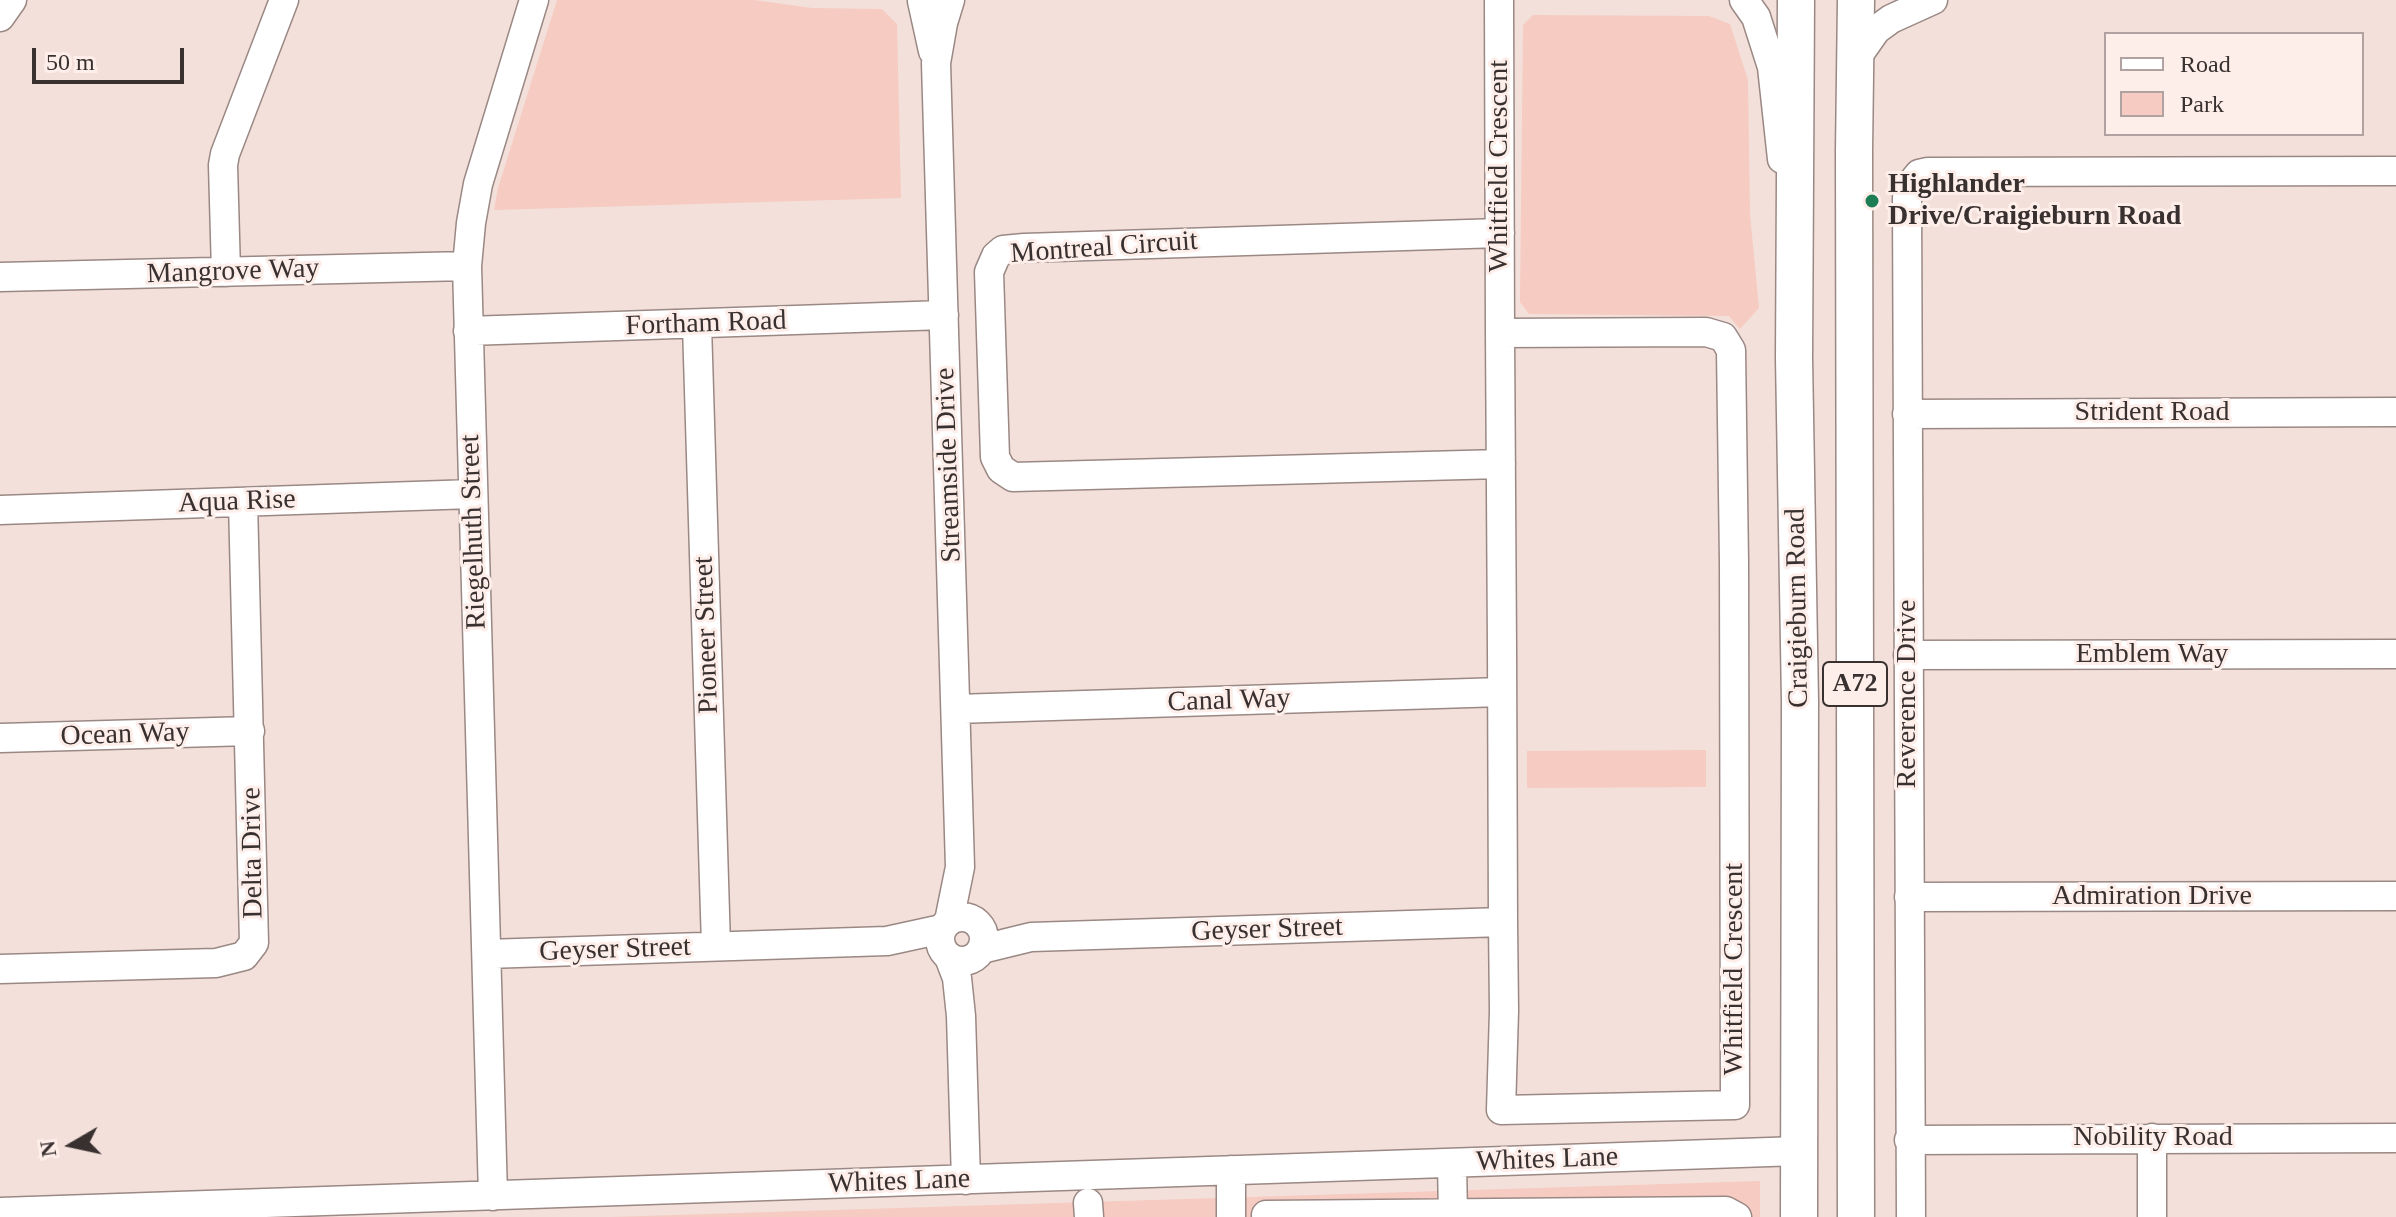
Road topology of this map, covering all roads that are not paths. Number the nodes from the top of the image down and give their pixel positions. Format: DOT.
graph roads {
  1 [pos="12,0"];
  2 [pos="284,0"];
  3 [pos="534,0"];
  4 [pos="934,0"];
  5 [pos="1499,0"];
  6 [pos="1744,0"];
  7 [pos="1796,0"];
  8 [pos="1856,0"];
  9 [pos="1933,0"];
  10 [pos="0,17"];
  11 [pos="1855,60"];
  12 [pos="2396,171"];
  13 [pos="1500,233"];
  14 [pos="467,266"];
  15 [pos="226,272"];
  16 [pos="1795,272"];
  17 [pos="0,277"];
  18 [pos="944,315"];
  19 [pos="697,325"];
  20 [pos="468,331"];
  21 [pos="1500,333"];
  22 [pos="2396,412"];
  23 [pos="1907,414"];
  24 [pos="1501,464"];
  25 [pos="473,494"];
  26 [pos="243,502"];
  27 [pos="0,510"];
  28 [pos="2396,654"];
  29 [pos="1908,655"];
  30 [pos="1502,692"];
  31 [pos="956,709"];
  32 [pos="250,731"];
  33 [pos="0,738"];
  34 [pos="2396,896"];
  35 [pos="1909,897"];
  36 [pos="1503,922"];
  37 [pos="962,939"];
  38 [pos="716,946"];
  39 [pos="487,954"];
  40 [pos="0,969"];
  41 [pos="2152,1138"];
  42 [pos="2396,1138"];
  43 [pos="1909,1140"];
  44 [pos="1799,1151"];
  45 [pos="1452,1163"];
  46 [pos="1231,1170"];
  47 [pos="966,1180"];
  48 [pos="493,1196"];
  49 [pos="0,1212"];
  50 [pos="1266,1215"];
  51 [pos="1453,1215"];
  52 [pos="1231,1217"];
  53 [pos="1737,1217"];
  54 [pos="1799,1217"];
  55 [pos="1856,1217"];
  56 [pos="1911,1217"];
  57 [pos="2152,1217"];
  1 -- 10 [label="street"];
  2 -- 15 [label="street"];
  3 -- 14 [label="street, Riegelhuth Street"];
  4 -- 18 [label="street, Streamside Drive"];
  5 -- 13 [label="street, Whitfield Crescent"];
  6 -- 16 [label="street"];
  7 -- 16 [label="main road, Craigieburn Road / A72"];
  8 -- 11 [label="main road, Craigieburn Road / A72"];
  9 -- 11 [label="street"];
  11 -- 55 [label="main road, Craigieburn Road / A72"];
  12 -- 23 [label="street, Reverence Drive"];
  13 -- 21 [label="street, Whitfield Crescent"];
  13 -- 24 [label="street, Montreal Circuit"];
  14 -- 15 [label="street, Mangrove Way"];
  14 -- 20 [label="street, Riegelhuth Street"];
  15 -- 17 [label="street, Mangrove Way"];
  16 -- 44 [label="main road, Craigieburn Road / A72"];
  18 -- 19 [label="street, Fortham Road"];
  18 -- 31 [label="street, Streamside Drive"];
  19 -- 20 [label="street, Fortham Road"];
  19 -- 38 [label="street, Pioneer Street"];
  20 -- 25 [label="street, Riegelhuth Street"];
  21 -- 24 [label="street, Whitfield Crescent"];
  21 -- 36 [label="street, Whitfield Crescent"];
  22 -- 23 [label="street, Strident Road"];
  23 -- 29 [label="street, Reverence Drive"];
  24 -- 30 [label="street, Whitfield Crescent"];
  25 -- 26 [label="street, Aqua Rise"];
  25 -- 39 [label="street, Riegelhuth Street"];
  26 -- 27 [label="street, Aqua Rise"];
  26 -- 32 [label="street, Delta Drive"];
  28 -- 29 [label="street, Emblem Way"];
  29 -- 35 [label="street, Reverence Drive"];
  30 -- 31 [label="street, Canal Way"];
  30 -- 36 [label="street, Whitfield Crescent"];
  31 -- 37 [label="street, Streamside Drive"];
  32 -- 33 [label="street, Ocean Way"];
  32 -- 40 [label="street, Delta Drive"];
  34 -- 35 [label="street, Admiration Drive"];
  35 -- 43 [label="street, Reverence Drive"];
  36 -- 37 [label="street, Geyser Street"];
  37 -- 38 [label="street, Geyser Street"];
  37 -- 47 [label="street, Streamside Drive"];
  38 -- 39 [label="street, Geyser Street"];
  39 -- 48 [label="street, Riegelhuth Street"];
  41 -- 42 [label="street, Nobility Road"];
  41 -- 43 [label="street, Nobility Road"];
  41 -- 57 [label="street"];
  43 -- 56 [label="street, Reverence Drive"];
  44 -- 45 [label="street, Whites Lane"];
  44 -- 54 [label="main road, Craigieburn Road / A72"];
  45 -- 46 [label="street, Whites Lane"];
  45 -- 51 [label="street"];
  46 -- 47 [label="street, Whites Lane"];
  46 -- 52 [label="street"];
  47 -- 48 [label="street, Whites Lane"];
  48 -- 49 [label="street, Whites Lane"];
  50 -- 51 [label="street"];
  51 -- 53 [label="street"];
}
